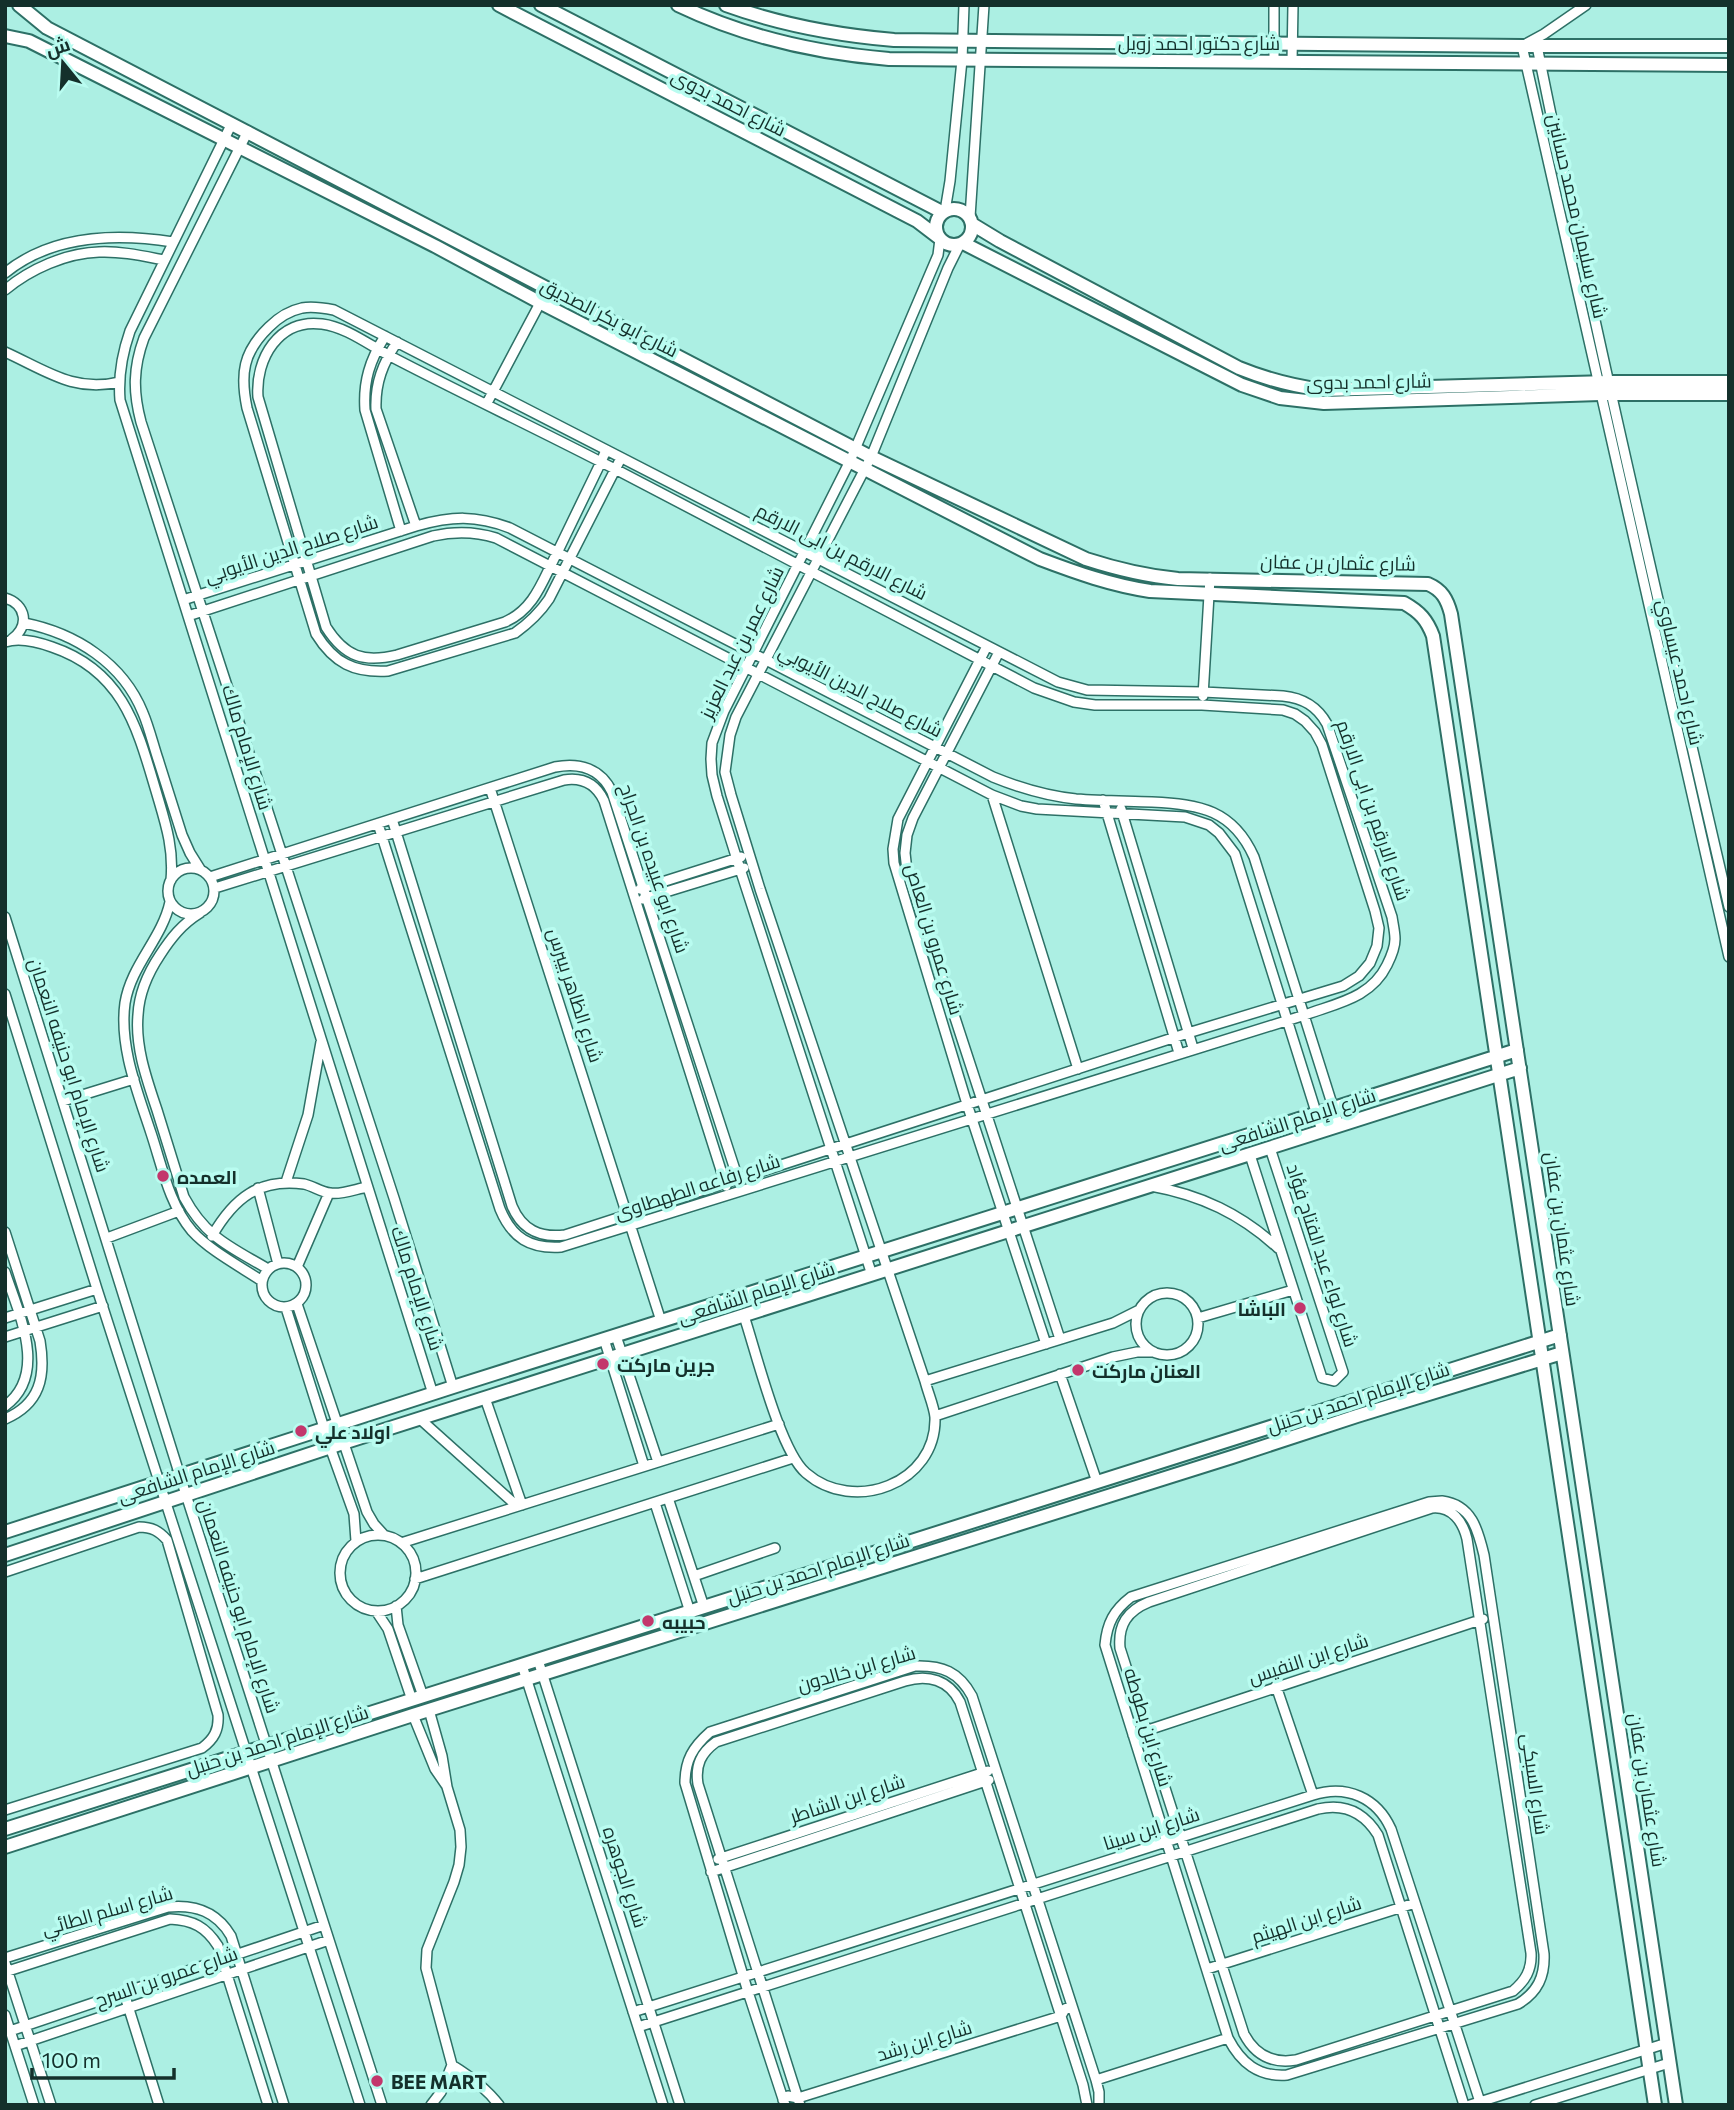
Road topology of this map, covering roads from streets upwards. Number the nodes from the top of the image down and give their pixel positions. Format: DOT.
graph roads {
  1 [pos="19,5"];
  2 [pos="499,5"];
  3 [pos="541,5"];
  4 [pos="678,5"];
  5 [pos="726,5"];
  6 [pos="964,5"];
  7 [pos="984,5"];
  8 [pos="1274,5"];
  9 [pos="1293,5"];
  10 [pos="1586,5"];
  11 [pos="5,36"];
  12 [pos="963,41"];
  13 [pos="982,42"];
  14 [pos="1274,44"];
  15 [pos="1292,44"];
  16 [pos="1522,46"];
  17 [pos="1537,46"];
  18 [pos="1729,46"];
  19 [pos="962,60"];
  20 [pos="981,61"];
  21 [pos="1274,62"];
  22 [pos="1292,62"];
  23 [pos="1526,63"];
  24 [pos="1540,63"];
  25 [pos="1729,65"];
  26 [pos="232,123"];
  27 [pos="248,131"];
  28 [pos="224,140"];
  29 [pos="240,148"];
  30 [pos="943,212"];
  31 [pos="971,220"];
  32 [pos="939,238"];
  33 [pos="173,242"];
  34 [pos="961,244"];
  35 [pos="164,260"];
  36 [pos="5,273"];
  37 [pos="548,288"];
  38 [pos="5,290"];
  39 [pos="541,303"];
  40 [pos="385,336"];
  41 [pos="397,341"];
  42 [pos="377,349"];
  43 [pos="5,352"];
  44 [pos="388,355"];
  45 [pos="119,382"];
  46 [pos="1729,382"];
  47 [pos="1604,388"];
  48 [pos="494,391"];
  49 [pos="1729,394"];
  50 [pos="487,404"];
  51 [pos="271,439"];
  52 [pos="258,443"];
  53 [pos="856,449"];
  54 [pos="607,450"];
  55 [pos="872,457"];
  56 [pos="621,458"];
  57 [pos="850,461"];
  58 [pos="601,462"];
  59 [pos="615,469"];
  60 [pos="866,469"];
  61 [pos="416,526"];
  62 [pos="401,531"];
  63 [pos="806,552"];
  64 [pos="556,553"];
  65 [pos="569,559"];
  66 [pos="818,559"];
  67 [pos="308,561"];
  68 [pos="799,565"];
  69 [pos="294,566"];
  70 [pos="549,567"];
  71 [pos="812,571"];
  72 [pos="562,573"];
  73 [pos="312,576"];
  74 [pos="1210,578"];
  75 [pos="298,581"];
  76 [pos="1209,594"];
  77 [pos="198,595"];
  78 [pos="5,598"];
  79 [pos="183,600"];
  80 [pos="203,611"];
  81 [pos="188,616"];
  82 [pos="24,623"];
  83 [pos="9,641"];
  84 [pos="987,646"];
  85 [pos="999,652"];
  86 [pos="752,654"];
  87 [pos="980,659"];
  88 [pos="765,661"];
  89 [pos="992,666"];
  90 [pos="745,668"];
  91 [pos="757,675"];
  92 [pos="1203,692"];
  93 [pos="1202,705"];
  94 [pos="935,746"];
  95 [pos="947,753"];
  96 [pos="926,763"];
  97 [pos="939,769"];
  98 [pos="490,788"];
  99 [pos="992,795"];
  100 [pos="1103,800"];
  101 [pos="494,801"];
  102 [pos="1119,801"];
  103 [pos="1107,813"];
  104 [pos="1123,814"];
  105 [pos="392,819"];
  106 [pos="378,824"];
  107 [pos="396,832"];
  108 [pos="382,836"];
  109 [pos="282,854"];
  110 [pos="749,855"];
  111 [pos="737,859"];
  112 [pos="265,860"];
  113 [pos="752,865"];
  114 [pos="286,866"];
  115 [pos="200,869"];
  116 [pos="740,869"];
  117 [pos="269,871"];
  118 [pos="210,877"];
  119 [pos="1380,877"];
  120 [pos="171,880"];
  121 [pos="1365,881"];
  122 [pos="215,888"];
  123 [pos="644,888"];
  124 [pos="634,897"];
  125 [pos="648,898"];
  126 [pos="170,901"];
  127 [pos="1729,907"];
  128 [pos="200,913"];
  129 [pos="5,917"];
  130 [pos="1729,957"];
  131 [pos="5,994"];
  132 [pos="1300,1000"];
  133 [pos="1283,1005"];
  134 [pos="1305,1015"];
  135 [pos="1287,1020"];
  136 [pos="1188,1033"];
  137 [pos="1175,1038"];
  138 [pos="322,1040"];
  139 [pos="1193,1048"];
  140 [pos="464,1050"];
  141 [pos="1517,1050"];
  142 [pos="1179,1053"];
  143 [pos="451,1054"];
  144 [pos="1498,1056"];
  145 [pos="1520,1068"];
  146 [pos="1078,1069"];
  147 [pos="1501,1074"];
  148 [pos="134,1079"];
  149 [pos="981,1100"];
  150 [pos="63,1101"];
  151 [pos="967,1104"];
  152 [pos="1333,1109"];
  153 [pos="985,1113"];
  154 [pos="1317,1114"];
  155 [pos="971,1118"];
  156 [pos="1339,1126"];
  157 [pos="1322,1131"];
  158 [pos="845,1144"];
  159 [pos="830,1149"];
  160 [pos="1270,1149"];
  161 [pos="1250,1155"];
  162 [pos="848,1156"];
  163 [pos="834,1161"];
  164 [pos="738,1178"];
  165 [pos="286,1182"];
  166 [pos="725,1182"];
  167 [pos="367,1186"];
  168 [pos="1150,1186"];
  169 [pos="258,1188"];
  170 [pos="742,1190"];
  171 [pos="329,1193"];
  172 [pos="729,1194"];
  173 [pos="1017,1208"];
  174 [pos="179,1211"];
  175 [pos="1003,1213"];
  176 [pos="628,1214"];
  177 [pos="632,1225"];
  178 [pos="1023,1227"];
  179 [pos="1009,1231"];
  180 [pos="5,1232"];
  181 [pos="212,1236"];
  182 [pos="107,1238"];
  183 [pos="1279,1250"];
  184 [pos="880,1251"];
  185 [pos="866,1256"];
  186 [pos="278,1264"];
  187 [pos="297,1267"];
  188 [pos="268,1269"];
  189 [pos="887,1270"];
  190 [pos="5,1272"];
  191 [pos="873,1275"];
  192 [pos="262,1281"];
  193 [pos="97,1289"];
  194 [pos="1293,1290"];
  195 [pos="297,1304"];
  196 [pos="103,1306"];
  197 [pos="286,1308"];
  198 [pos="30,1310"];
  199 [pos="1139,1310"];
  200 [pos="18,1314"];
  201 [pos="744,1316"];
  202 [pos="5,1318"];
  203 [pos="1198,1318"];
  204 [pos="662,1321"];
  205 [pos="36,1327"];
  206 [pos="24,1331"];
  207 [pos="1560,1335"];
  208 [pos="5,1337"];
  209 [pos="610,1337"];
  210 [pos="1060,1339"];
  211 [pos="1541,1342"];
  212 [pos="1046,1344"];
  213 [pos="1154,1352"];
  214 [pos="1562,1353"];
  215 [pos="616,1356"];
  216 [pos="1543,1359"];
  217 [pos="1060,1374"];
  218 [pos="925,1381"];
  219 [pos="453,1387"];
  220 [pos="433,1394"];
  221 [pos="485,1398"];
  222 [pos="1352,1401"];
  223 [pos="5,1406"];
  224 [pos="1332,1408"];
  225 [pos="935,1416"];
  226 [pos="1357,1416"];
  227 [pos="5,1419"];
  228 [pos="420,1419"];
  229 [pos="1336,1423"];
  230 [pos="779,1424"];
  231 [pos="330,1427"];
  232 [pos="336,1445"];
  233 [pos="793,1458"];
  234 [pos="658,1462"];
  235 [pos="644,1466"];
  236 [pos="180,1476"];
  237 [pos="1097,1482"];
  238 [pos="160,1483"];
  239 [pos="187,1494"];
  240 [pos="668,1498"];
  241 [pos="166,1502"];
  242 [pos="655,1503"];
  243 [pos="519,1506"];
  244 [pos="1453,1508"];
  245 [pos="968,1523"];
  246 [pos="5,1532"];
  247 [pos="384,1535"];
  248 [pos="972,1539"];
  249 [pos="356,1541"];
  250 [pos="401,1543"];
  251 [pos="28,1547"];
  252 [pos="775,1548"];
  253 [pos="1287,1552"];
  254 [pos="5,1555"];
  255 [pos="33,1563"];
  256 [pos="9,1571"];
  257 [pos="694,1576"];
  258 [pos="415,1579"];
  259 [pos="754,1591"];
  260 [pos="396,1606"];
  261 [pos="704,1607"];
  262 [pos="758,1607"];
  263 [pos="376,1611"];
  264 [pos="690,1612"];
  265 [pos="1494,1616"];
  266 [pos="1480,1620"];
  267 [pos="538,1660"];
  268 [pos="522,1665"];
  269 [pos="543,1674"];
  270 [pos="526,1679"];
  271 [pos="1276,1686"];
  272 [pos="418,1698"];
  273 [pos="429,1710"];
  274 [pos="774,1712"];
  275 [pos="413,1715"];
  276 [pos="777,1723"];
  277 [pos="1146,1731"];
  278 [pos="1133,1735"];
  279 [pos="266,1746"];
  280 [pos="247,1752"];
  281 [pos="271,1762"];
  282 [pos="252,1769"];
  283 [pos="998,1773"];
  284 [pos="985,1777"];
  285 [pos="447,1787"];
  286 [pos="1314,1795"];
  287 [pos="5,1810"];
  288 [pos="5,1829"];
  289 [pos="1180,1837"];
  290 [pos="1166,1842"];
  291 [pos="5,1847"];
  292 [pos="1184,1852"];
  293 [pos="1170,1856"];
  294 [pos="723,1862"];
  295 [pos="710,1867"];
  296 [pos="1033,1884"];
  297 [pos="1021,1888"];
  298 [pos="1038,1899"];
  299 [pos="1026,1903"];
  300 [pos="1415,1903"];
  301 [pos="1401,1907"];
  302 [pos="324,1925"];
  303 [pos="305,1932"];
  304 [pos="329,1940"];
  305 [pos="309,1947"];
  306 [pos="238,1954"];
  307 [pos="223,1959"];
  308 [pos="1221,1964"];
  309 [pos="6,1966"];
  310 [pos="242,1969"];
  311 [pos="1207,1969"];
  312 [pos="758,1972"];
  313 [pos="227,1974"];
  314 [pos="743,1977"];
  315 [pos="763,1986"];
  316 [pos="748,1992"];
  317 [pos="124,1993"];
  318 [pos="1072,2006"];
  319 [pos="129,2008"];
  320 [pos="649,2008"];
  321 [pos="1451,2011"];
  322 [pos="633,2012"];
  323 [pos="5,2015"];
  324 [pos="1061,2016"];
  325 [pos="1436,2016"];
  326 [pos="1076,2018"];
  327 [pos="654,2022"];
  328 [pos="1455,2024"];
  329 [pos="26,2026"];
  330 [pos="638,2027"];
  331 [pos="1440,2029"];
  332 [pos="10,2031"];
  333 [pos="1228,2038"];
  334 [pos="30,2041"];
  335 [pos="1667,2043"];
  336 [pos="15,2046"];
  337 [pos="1648,2049"];
  338 [pos="1669,2063"];
  339 [pos="452,2065"];
  340 [pos="1650,2068"];
  341 [pos="1096,2080"];
  342 [pos="784,2103"];
  343 [pos="798,2103"];
  344 [pos="1477,2104"];
  345 [pos="34,2105"];
  346 [pos="51,2105"];
  347 [pos="159,2105"];
  348 [pos="268,2105"];
  349 [pos="284,2105"];
  350 [pos="360,2105"];
  351 [pos="382,2105"];
  352 [pos="431,2105"];
  353 [pos="499,2105"];
  354 [pos="663,2105"];
  355 [pos="680,2105"];
  356 [pos="1087,2105"];
  357 [pos="1099,2105"];
  358 [pos="1464,2105"];
  359 [pos="1535,2105"];
  360 [pos="1655,2105"];
  361 [pos="1676,2105"];
  1 -- 26 [label="street, شارع ابو بكر الصديق"];
  2 -- 32 [label="street, شارع احمد بدوى"];
  3 -- 30 [label="street, شارع احمد بدوى"];
  4 -- 19 [label="street, شارع دكتور احمد زويل"];
  5 -- 12 [label="street, شارع دكتور احمد زويل"];
  6 -- 12 [label="street"];
  7 -- 13 [label="street"];
  8 -- 14 [label="street"];
  9 -- 15 [label="street"];
  10 -- 16 [label="street"];
  11 -- 28 [label="street, شارع ابو بكر الصديق"];
  12 -- 13 [label="street, شارع دكتور احمد زويل"];
  12 -- 19 [label="street"];
  13 -- 14 [label="street, شارع دكتور احمد زويل"];
  13 -- 20 [label="street"];
  14 -- 15 [label="street, شارع دكتور احمد زويل"];
  14 -- 21 [label="street"];
  15 -- 16 [label="street, شارع دكتور احمد زويل"];
  15 -- 22 [label="street"];
  16 -- 17 [label="street, شارع دكتور احمد زويل"];
  16 -- 23 [label="street, شارع سليمان محمد حسانين"];
  17 -- 18 [label="street, شارع دكتور احمد زويل"];
  17 -- 24 [label="street, شارع سليمان محمد حسانين"];
  19 -- 20 [label="street, شارع دكتور احمد زويل"];
  19 -- 30 [label="street"];
  20 -- 21 [label="street, شارع دكتور احمد زويل"];
  20 -- 31 [label="street"];
  21 -- 22 [label="street, شارع دكتور احمد زويل"];
  22 -- 23 [label="street, شارع دكتور احمد زويل"];
  23 -- 24 [label="street, شارع دكتور احمد زويل"];
  23 -- 47 [label="street, شارع سليمان محمد حسانين"];
  24 -- 25 [label="street, شارع دكتور احمد زويل"];
  24 -- 47 [label="street, شارع سليمان محمد حسانين"];
  26 -- 27 [label="street, شارع ابو بكر الصديق"];
  26 -- 28 [label="street, شارع الإمام مالك"];
  27 -- 29 [label="street, شارع الإمام مالك"];
  27 -- 37 [label="street, شارع ابو بكر الصديق"];
  28 -- 29 [label="street, شارع ابو بكر الصديق"];
  28 -- 33 [label="street, شارع الإمام مالك"];
  29 -- 39 [label="street, شارع ابو بكر الصديق"];
  29 -- 77 [label="street, شارع الإمام مالك"];
  30 -- 31 [label="street"];
  30 -- 32 [label="street"];
  31 -- 34 [label="street"];
  31 -- 47 [label="street, شارع احمد بدوى"];
  32 -- 34 [label="street"];
  32 -- 53 [label="street, شارع عمر بن عبد العزيز"];
  33 -- 35 [label="street, شارع الإمام مالك"];
  33 -- 36 [label="street"];
  34 -- 47 [label="street, شارع احمد بدوى"];
  34 -- 55 [label="street, شارع عمر بن عبد العزيز"];
  35 -- 38 [label="street"];
  35 -- 45 [label="street, شارع الإمام مالك"];
  37 -- 39 [label="street"];
  37 -- 53 [label="street, شارع ابو بكر الصديق"];
  39 -- 48 [label="street"];
  39 -- 57 [label="street, شارع ابو بكر الصديق"];
  40 -- 41 [label="street, شارع الارقم بن ابى الارقم"];
  40 -- 42 [label="street"];
  40 -- 52 [label="street, شارع الارقم بن ابى الارقم"];
  41 -- 44 [label="street"];
  41 -- 48 [label="street, شارع الارقم بن ابى الارقم"];
  42 -- 44 [label="street, شارع الارقم بن ابى الارقم"];
  42 -- 51 [label="street, شارع الارقم بن ابى الارقم"];
  42 -- 62 [label="street"];
  43 -- 45 [label="street"];
  44 -- 50 [label="street, شارع الارقم بن ابى الارقم"];
  44 -- 61 [label="street"];
  45 -- 79 [label="street, شارع الإمام مالك"];
  46 -- 47 [label="street, شارع احمد بدوى"];
  47 -- 49 [label="street, شارع احمد بدوى"];
  47 -- 127 [label="street, شارع احمد عيساوي"];
  47 -- 130 [label="street, شارع احمد عيساوي"];
  48 -- 50 [label="street"];
  48 -- 54 [label="street, شارع الارقم بن ابى الارقم"];
  50 -- 58 [label="street, شارع الارقم بن ابى الارقم"];
  51 -- 52 [label="street"];
  51 -- 67 [label="street, شارع الارقم بن ابى الارقم"];
  52 -- 69 [label="street, شارع الارقم بن ابى الارقم"];
  53 -- 55 [label="street, شارع ابو بكر الصديق"];
  53 -- 57 [label="street, شارع عمر بن عبد العزيز"];
  54 -- 56 [label="street, شارع الارقم بن ابى الارقم"];
  54 -- 58 [label="street, شارع الارقم بن ابى الارقم"];
  55 -- 60 [label="street, شارع عمر بن عبد العزيز"];
  55 -- 74 [label="street, شارع ابو بكر الصديق"];
  56 -- 59 [label="street, شارع الارقم بن ابى الارقم"];
  56 -- 63 [label="street, شارع الارقم بن ابى الارقم"];
  57 -- 60 [label="street, شارع ابو بكر الصديق"];
  57 -- 63 [label="street, شارع عمر بن عبد العزيز"];
  58 -- 59 [label="street, شارع الارقم بن ابى الارقم"];
  58 -- 64 [label="street, شارع الارقم بن ابى الارقم"];
  59 -- 65 [label="street, شارع الارقم بن ابى الارقم"];
  59 -- 68 [label="street, شارع الارقم بن ابى الارقم"];
  60 -- 66 [label="street, شارع عمر بن عبد العزيز"];
  60 -- 76 [label="street, شارع ابو بكر الصديق"];
  61 -- 62 [label="street, شارع صلاح الدين الأيوبي"];
  61 -- 64 [label="street, شارع صلاح الدين الأيوبي"];
  62 -- 67 [label="street, شارع صلاح الدين الأيوبي"];
  63 -- 66 [label="street, شارع الارقم بن ابى الارقم"];
  63 -- 68 [label="street, شارع عمر بن عبد العزيز"];
  64 -- 65 [label="street, شارع صلاح الدين الأيوبي"];
  64 -- 70 [label="street, شارع الارقم بن ابى الارقم"];
  65 -- 72 [label="street, شارع الارقم بن ابى الارقم"];
  65 -- 86 [label="street, شارع صلاح الدين الأيوبي"];
  66 -- 71 [label="street, شارع عمر بن عبد العزيز"];
  66 -- 84 [label="street, شارع الارقم بن ابى الارقم"];
  67 -- 69 [label="street, شارع صلاح الدين الأيوبي"];
  67 -- 73 [label="street, شارع الارقم بن ابى الارقم"];
  68 -- 71 [label="street, شارع الارقم بن ابى الارقم"];
  68 -- 86 [label="street, شارع عمر بن عبد العزيز"];
  69 -- 75 [label="street, شارع الارقم بن ابى الارقم"];
  69 -- 77 [label="street, شارع صلاح الدين الأيوبي"];
  70 -- 72 [label="street, شارع صلاح الدين الأيوبي"];
  70 -- 73 [label="street, شارع صلاح الدين الأيوبي"];
  70 -- 73 [label="street, شارع الارقم بن ابى الارقم"];
  71 -- 87 [label="street, شارع الارقم بن ابى الارقم"];
  71 -- 88 [label="street, شارع عمر بن عبد العزيز"];
  72 -- 75 [label="street, شارع الارقم بن ابى الارقم"];
  72 -- 90 [label="street, شارع صلاح الدين الأيوبي"];
  73 -- 75 [label="street, شارع صلاح الدين الأيوبي"];
  74 -- 76 [label="street"];
  74 -- 141 [label="street, شارع عثمان بن عفان"];
  75 -- 80 [label="street, شارع صلاح الدين الأيوبي"];
  76 -- 92 [label="street"];
  76 -- 144 [label="street, شارع عثمان بن عفان"];
  77 -- 79 [label="street, شارع صلاح الدين الأيوبي"];
  77 -- 80 [label="street, شارع الإمام مالك"];
  78 -- 82 [label="street"];
  79 -- 81 [label="street, شارع الإمام مالك"];
  80 -- 81 [label="street, شارع صلاح الدين الأيوبي"];
  80 -- 109 [label="street, شارع الإمام مالك"];
  81 -- 112 [label="street, شارع الإمام مالك"];
  82 -- 83 [label="street"];
  82 -- 115 [label="street"];
  83 -- 120 [label="street"];
  84 -- 85 [label="street, شارع الارقم بن ابى الارقم"];
  84 -- 87 [label="street, شارع عمرو بن العاص"];
  85 -- 89 [label="street, شارع عمرو بن العاص"];
  85 -- 92 [label="street, شارع الارقم بن ابى الارقم"];
  86 -- 88 [label="street, شارع صلاح الدين الأيوبي"];
  86 -- 90 [label="street, شارع عمر بن عبد العزيز"];
  87 -- 89 [label="street, شارع الارقم بن ابى الارقم"];
  87 -- 94 [label="street, شارع عمرو بن العاص"];
  88 -- 91 [label="street, شارع عمر بن عبد العزيز"];
  88 -- 94 [label="street, شارع صلاح الدين الأيوبي"];
  89 -- 93 [label="street, شارع الارقم بن ابى الارقم"];
  89 -- 95 [label="street, شارع عمرو بن العاص"];
  90 -- 91 [label="street, شارع صلاح الدين الأيوبي"];
  90 -- 111 [label="street, شارع عمر بن عبد العزيز"];
  91 -- 96 [label="street, شارع صلاح الدين الأيوبي"];
  91 -- 110 [label="street, شارع عمر بن عبد العزيز"];
  92 -- 93 [label="street"];
  92 -- 119 [label="street, شارع الارقم بن ابى الارقم"];
  93 -- 121 [label="street, شارع الارقم بن ابى الارقم"];
  94 -- 95 [label="street, شارع صلاح الدين الأيوبي"];
  94 -- 96 [label="street, شارع عمرو بن العاص"];
  95 -- 97 [label="street, شارع عمرو بن العاص"];
  95 -- 100 [label="street, شارع صلاح الدين الأيوبي"];
  96 -- 97 [label="street, شارع صلاح الدين الأيوبي"];
  96 -- 151 [label="street, شارع عمرو بن العاص"];
  97 -- 99 [label="street, شارع صلاح الدين الأيوبي"];
  97 -- 149 [label="street, شارع عمرو بن العاص"];
  98 -- 101 [label="street, شارع الظاهر بيبرس"];
  98 -- 105 [label="street, شارع ابو عبيده بن الجراح"];
  98 -- 123 [label="street, شارع ابو عبيده بن الجراح"];
  99 -- 103 [label="street, شارع صلاح الدين الأيوبي"];
  99 -- 146 [label="street"];
  100 -- 102 [label="street, شارع صلاح الدين الأيوبي"];
  100 -- 103 [label="street"];
  101 -- 107 [label="street, شارع ابو عبيده بن الجراح"];
  101 -- 124 [label="street, شارع ابو عبيده بن الجراح"];
  101 -- 176 [label="street, شارع الظاهر بيبرس"];
  102 -- 104 [label="street"];
  102 -- 132 [label="street, شارع صلاح الدين الأيوبي"];
  103 -- 104 [label="street, شارع صلاح الدين الأيوبي"];
  103 -- 137 [label="street"];
  104 -- 133 [label="street, شارع صلاح الدين الأيوبي"];
  104 -- 136 [label="street"];
  105 -- 106 [label="street, شارع ابو عبيده بن الجراح"];
  105 -- 107 [label="street, شارع رفاعه الطهطاوى"];
  106 -- 108 [label="street, شارع رفاعه الطهطاوى"];
  106 -- 109 [label="street, شارع ابو عبيده بن الجراح"];
  107 -- 108 [label="street, شارع ابو عبيده بن الجراح"];
  107 -- 140 [label="street, شارع رفاعه الطهطاوى"];
  108 -- 114 [label="street, شارع ابو عبيده بن الجراح"];
  108 -- 143 [label="street, شارع رفاعه الطهطاوى"];
  109 -- 112 [label="street, شارع ابو عبيده بن الجراح"];
  109 -- 114 [label="street, شارع الإمام مالك"];
  110 -- 111 [label="street"];
  110 -- 113 [label="street, شارع عمر بن عبد العزيز"];
  111 -- 116 [label="street, شارع عمر بن عبد العزيز"];
  111 -- 123 [label="street"];
  112 -- 117 [label="street, شارع الإمام مالك"];
  112 -- 118 [label="street, شارع ابو عبيده بن الجراح"];
  113 -- 116 [label="street"];
  113 -- 158 [label="street, شارع عمر بن عبد العزيز"];
  114 -- 117 [label="street, شارع ابو عبيده بن الجراح"];
  114 -- 219 [label="street, شارع الإمام مالك"];
  115 -- 118 [label="street"];
  115 -- 120 [label="street"];
  116 -- 125 [label="street"];
  116 -- 159 [label="street, شارع عمر بن عبد العزيز"];
  117 -- 122 [label="street, شارع ابو عبيده بن الجراح"];
  117 -- 138 [label="street, شارع الإمام مالك"];
  118 -- 122 [label="street"];
  119 -- 121 [label="street"];
  119 -- 134 [label="street, شارع الارقم بن ابى الارقم"];
  120 -- 126 [label="street"];
  121 -- 132 [label="street, شارع الارقم بن ابى الارقم"];
  122 -- 128 [label="street"];
  123 -- 124 [label="street"];
  123 -- 125 [label="street, شارع ابو عبيده بن الجراح"];
  124 -- 125 [label="street"];
  124 -- 166 [label="street, شارع ابو عبيده بن الجراح"];
  125 -- 164 [label="street, شارع ابو عبيده بن الجراح"];
  126 -- 128 [label="street"];
  126 -- 148 [label="street"];
  128 -- 181 [label="street"];
  129 -- 150 [label="street, شارع الإمام ابو حنيفه النعمان"];
  131 -- 193 [label="street, شارع الإمام ابو حنيفه النعمان"];
  132 -- 133 [label="street, شارع رفاعه الطهطاوى"];
  132 -- 134 [label="street, شارع صلاح الدين الأيوبي"];
  133 -- 135 [label="street, شارع صلاح الدين الأيوبي"];
  133 -- 136 [label="street, شارع رفاعه الطهطاوى"];
  134 -- 135 [label="street, شارع رفاعه الطهطاوى"];
  134 -- 152 [label="street, شارع صلاح الدين الأيوبي"];
  135 -- 139 [label="street, شارع رفاعه الطهطاوى"];
  135 -- 154 [label="street, شارع صلاح الدين الأيوبي"];
  136 -- 137 [label="street, شارع رفاعه الطهطاوى"];
  136 -- 139 [label="street"];
  137 -- 142 [label="street"];
  137 -- 146 [label="street, شارع رفاعه الطهطاوى"];
  138 -- 165 [label="street"];
  138 -- 167 [label="street, شارع الإمام مالك"];
  139 -- 142 [label="street, شارع رفاعه الطهطاوى"];
  140 -- 143 [label="street"];
  140 -- 176 [label="street, شارع رفاعه الطهطاوى"];
  141 -- 144 [label="street, شارع الإمام الشافعى"];
  141 -- 145 [label="street, شارع عثمان بن عفان"];
  142 -- 153 [label="street, شارع رفاعه الطهطاوى"];
  143 -- 177 [label="street, شارع رفاعه الطهطاوى"];
  144 -- 147 [label="street, شارع عثمان بن عفان"];
  144 -- 152 [label="street, شارع الإمام الشافعى"];
  145 -- 147 [label="street, شارع الإمام الشافعى"];
  145 -- 207 [label="street, شارع عثمان بن عفان"];
  146 -- 149 [label="street, شارع رفاعه الطهطاوى"];
  147 -- 156 [label="street, شارع الإمام الشافعى"];
  147 -- 211 [label="street, شارع عثمان بن عفان"];
  148 -- 150 [label="street"];
  148 -- 174 [label="street"];
  149 -- 151 [label="street, شارع رفاعه الطهطاوى"];
  149 -- 153 [label="street, شارع عمرو بن العاص"];
  150 -- 182 [label="street, شارع الإمام ابو حنيفه النعمان"];
  151 -- 155 [label="street, شارع عمرو بن العاص"];
  151 -- 158 [label="street, شارع رفاعه الطهطاوى"];
  152 -- 154 [label="street, شارع الإمام الشافعى"];
  152 -- 156 [label="street, شارع صلاح الدين الأيوبي"];
  153 -- 155 [label="street, شارع رفاعه الطهطاوى"];
  153 -- 173 [label="street, شارع عمرو بن العاص"];
  154 -- 157 [label="street, شارع صلاح الدين الأيوبي"];
  154 -- 173 [label="street, شارع الإمام الشافعى"];
  155 -- 162 [label="street, شارع رفاعه الطهطاوى"];
  155 -- 175 [label="street, شارع عمرو بن العاص"];
  156 -- 157 [label="street, شارع الإمام الشافعى"];
  157 -- 160 [label="street, شارع الإمام الشافعى"];
  158 -- 159 [label="street, شارع رفاعه الطهطاوى"];
  158 -- 162 [label="street, شارع عمر بن عبد العزيز"];
  159 -- 163 [label="street, شارع عمر بن عبد العزيز"];
  159 -- 164 [label="street, شارع رفاعه الطهطاوى"];
  160 -- 161 [label="street, شارع الإمام الشافعى"];
  160 -- 194 [label="street, شارع لواء عبد الفتاح فؤاد"];
  161 -- 168 [label="street, شارع الإمام الشافعى"];
  161 -- 183 [label="street, شارع لواء عبد الفتاح فؤاد"];
  162 -- 163 [label="street, شارع رفاعه الطهطاوى"];
  162 -- 184 [label="street, شارع عمر بن عبد العزيز"];
  163 -- 170 [label="street, شارع رفاعه الطهطاوى"];
  163 -- 185 [label="street, شارع عمر بن عبد العزيز"];
  164 -- 166 [label="street, شارع رفاعه الطهطاوى"];
  164 -- 170 [label="street, شارع ابو عبيده بن الجراح"];
  165 -- 169 [label="street"];
  165 -- 171 [label="street"];
  166 -- 172 [label="street, شارع ابو عبيده بن الجراح"];
  166 -- 176 [label="street, شارع رفاعه الطهطاوى"];
  167 -- 171 [label="street"];
  167 -- 220 [label="street, شارع الإمام مالك"];
  168 -- 178 [label="street, شارع الإمام الشافعى"];
  168 -- 183 [label="street"];
  169 -- 181 [label="street"];
  169 -- 186 [label="street"];
  170 -- 172 [label="street, شارع رفاعه الطهطاوى"];
  171 -- 187 [label="street"];
  172 -- 177 [label="street, شارع رفاعه الطهطاوى"];
  173 -- 175 [label="street, شارع الإمام الشافعى"];
  173 -- 178 [label="street, شارع عمرو بن العاص"];
  174 -- 182 [label="street"];
  174 -- 192 [label="street"];
  175 -- 179 [label="street, شارع عمرو بن العاص"];
  175 -- 184 [label="street, شارع الإمام الشافعى"];
  176 -- 177 [label="street, شارع الظاهر بيبرس"];
  177 -- 204 [label="street, شارع الظاهر بيبرس"];
  178 -- 179 [label="street, شارع الإمام الشافعى"];
  178 -- 210 [label="street, شارع عمرو بن العاص"];
  179 -- 189 [label="street, شارع الإمام الشافعى"];
  179 -- 212 [label="street, شارع عمرو بن العاص"];
  180 -- 198 [label="street"];
  181 -- 188 [label="street"];
  182 -- 236 [label="street, شارع الإمام ابو حنيفه النعمان"];
  183 -- 194 [label="street, شارع لواء عبد الفتاح فؤاد"];
  184 -- 185 [label="street, شارع الإمام الشافعى"];
  184 -- 189 [label="street, شارع عمر بن عبد العزيز"];
  185 -- 191 [label="street, شارع عمر بن عبد العزيز"];
  185 -- 204 [label="street, شارع الإمام الشافعى"];
  186 -- 187 [label="street"];
  186 -- 188 [label="street"];
  187 -- 195 [label="street"];
  188 -- 192 [label="street"];
  189 -- 191 [label="street, شارع الإمام الشافعى"];
  189 -- 218 [label="street, شارع عمر بن عبد العزيز"];
  190 -- 200 [label="street"];
  191 -- 201 [label="street, شارع الإمام الشافعى"];
  192 -- 197 [label="street"];
  193 -- 196 [label="street, شارع الإمام ابو حنيفه النعمان"];
  193 -- 198 [label="street"];
  194 -- 203 [label="street"];
  195 -- 197 [label="street"];
  195 -- 231 [label="street"];
  196 -- 205 [label="street"];
  196 -- 238 [label="street, شارع الإمام ابو حنيفه النعمان"];
  197 -- 231 [label="street"];
  198 -- 200 [label="street"];
  198 -- 205 [label="street"];
  199 -- 203 [label="street"];
  199 -- 210 [label="street"];
  199 -- 213 [label="street"];
  200 -- 202 [label="street"];
  200 -- 206 [label="street"];
  201 -- 215 [label="street, شارع الإمام الشافعى"];
  201 -- 230 [label="street"];
  203 -- 213 [label="street"];
  204 -- 209 [label="street, شارع الإمام الشافعى"];
  205 -- 206 [label="street"];
  205 -- 227 [label="street"];
  206 -- 208 [label="street"];
  206 -- 223 [label="street"];
  207 -- 211 [label="street, شارع الإمام احمد بن حنبل"];
  207 -- 214 [label="street, شارع عثمان بن عفان"];
  209 -- 215 [label="street"];
  209 -- 219 [label="street, شارع الإمام الشافعى"];
  210 -- 212 [label="street"];
  211 -- 216 [label="street, شارع عثمان بن عفان"];
  211 -- 222 [label="street, شارع الإمام احمد بن حنبل"];
  212 -- 218 [label="street"];
  213 -- 217 [label="street"];
  214 -- 216 [label="street, شارع الإمام احمد بن حنبل"];
  214 -- 335 [label="street, شارع عثمان بن عفان"];
  215 -- 221 [label="street, شارع الإمام الشافعى"];
  215 -- 234 [label="street"];
  215 -- 235 [label="street"];
  216 -- 226 [label="street, شارع الإمام احمد بن حنبل"];
  216 -- 337 [label="street, شارع عثمان بن عفان"];
  217 -- 225 [label="street"];
  217 -- 237 [label="street"];
  218 -- 225 [label="street, شارع عمر بن عبد العزيز"];
  219 -- 220 [label="street, شارع الإمام الشافعى"];
  220 -- 231 [label="street, شارع الإمام الشافعى"];
  221 -- 228 [label="street, شارع الإمام الشافعى"];
  221 -- 243 [label="street"];
  222 -- 224 [label="street, شارع الإمام احمد بن حنبل"];
  222 -- 226 [label="street"];
  224 -- 229 [label="street"];
  224 -- 237 [label="street, شارع الإمام احمد بن حنبل"];
  225 -- 233 [label="street"];
  226 -- 229 [label="street, شارع الإمام احمد بن حنبل"];
  228 -- 232 [label="street, شارع الإمام الشافعى"];
  228 -- 243 [label="street"];
  229 -- 248 [label="street, شارع الإمام احمد بن حنبل"];
  230 -- 233 [label="street"];
  230 -- 234 [label="street"];
  231 -- 232 [label="street"];
  231 -- 236 [label="street, شارع الإمام الشافعى"];
  232 -- 239 [label="street, شارع الإمام الشافعى"];
  232 -- 247 [label="street"];
  232 -- 249 [label="street"];
  233 -- 240 [label="street"];
  234 -- 235 [label="street"];
  235 -- 243 [label="street"];
  236 -- 238 [label="street, شارع الإمام الشافعى"];
  236 -- 239 [label="street, شارع الإمام ابو حنيفه النعمان"];
  237 -- 245 [label="street, شارع الإمام احمد بن حنبل"];
  238 -- 241 [label="street, شارع الإمام ابو حنيفه النعمان"];
  238 -- 246 [label="street, شارع الإمام الشافعى"];
  239 -- 241 [label="street, شارع الإمام الشافعى"];
  239 -- 279 [label="street, شارع الإمام ابو حنيفه النعمان"];
  240 -- 242 [label="street"];
  240 -- 257 [label="street"];
  241 -- 251 [label="street, شارع الإمام الشافعى"];
  241 -- 280 [label="street, شارع الإمام ابو حنيفه النعمان"];
  242 -- 258 [label="street"];
  242 -- 264 [label="street"];
  243 -- 250 [label="street"];
  244 -- 253 [label="street, شارع ابن بطوطه"];
  244 -- 265 [label="street, شارع السبكى"];
  244 -- 266 [label="street, شارع السبكى"];
  245 -- 248 [label="street"];
  245 -- 259 [label="street, شارع الإمام احمد بن حنبل"];
  247 -- 249 [label="street"];
  247 -- 250 [label="street"];
  248 -- 262 [label="street, شارع الإمام احمد بن حنبل"];
  249 -- 263 [label="street"];
  250 -- 258 [label="street"];
  251 -- 254 [label="street, شارع الإمام الشافعى"];
  251 -- 255 [label="street"];
  252 -- 257 [label="street"];
  253 -- 277 [label="street, شارع ابن بطوطه"];
  253 -- 278 [label="street, شارع ابن بطوطه"];
  254 -- 256 [label="street"];
  255 -- 256 [label="street"];
  255 -- 287 [label="street"];
  257 -- 261 [label="street"];
  258 -- 260 [label="street"];
  259 -- 261 [label="street, شارع الإمام احمد بن حنبل"];
  259 -- 262 [label="street"];
  260 -- 263 [label="street"];
  260 -- 272 [label="street"];
  261 -- 264 [label="street, شارع الإمام احمد بن حنبل"];
  262 -- 269 [label="street, شارع الإمام احمد بن حنبل"];
  263 -- 272 [label="street"];
  264 -- 267 [label="street, شارع الإمام احمد بن حنبل"];
  265 -- 266 [label="street, شارع ابن النفيس"];
  265 -- 328 [label="street, شارع السبكى"];
  266 -- 271 [label="street, شارع ابن النفيس"];
  266 -- 321 [label="street, شارع السبكى"];
  267 -- 268 [label="street, شارع الإمام احمد بن حنبل"];
  267 -- 269 [label="street, شارع الجوهره"];
  268 -- 270 [label="street, شارع الجوهره"];
  268 -- 272 [label="street, شارع الإمام احمد بن حنبل"];
  269 -- 270 [label="street, شارع الإمام احمد بن حنبل"];
  269 -- 320 [label="street, شارع الجوهره"];
  270 -- 273 [label="street, شارع الإمام احمد بن حنبل"];
  270 -- 322 [label="street, شارع الجوهره"];
  271 -- 277 [label="street, شارع ابن النفيس"];
  271 -- 286 [label="street"];
  272 -- 279 [label="street, شارع الإمام احمد بن حنبل"];
  273 -- 275 [label="street, شارع الإمام احمد بن حنبل"];
  273 -- 285 [label="street"];
  274 -- 276 [label="street"];
  274 -- 283 [label="street, شارع ابن خالدون"];
  274 -- 295 [label="street, شارع ابن خالدون"];
  275 -- 281 [label="street, شارع الإمام احمد بن حنبل"];
  275 -- 285 [label="street"];
  276 -- 284 [label="street, شارع ابن خالدون"];
  276 -- 294 [label="street, شارع ابن خالدون"];
  277 -- 278 [label="street, شارع ابن النفيس"];
  277 -- 289 [label="street, شارع ابن بطوطه"];
  278 -- 290 [label="street, شارع ابن بطوطه"];
  279 -- 280 [label="street, شارع الإمام احمد بن حنبل"];
  279 -- 281 [label="street, شارع الإمام ابو حنيفه النعمان"];
  280 -- 282 [label="street, شارع الإمام ابو حنيفه النعمان"];
  280 -- 288 [label="street, شارع الإمام احمد بن حنبل"];
  281 -- 282 [label="street, شارع الإمام احمد بن حنبل"];
  281 -- 302 [label="street, شارع الإمام ابو حنيفه النعمان"];
  282 -- 291 [label="street, شارع الإمام احمد بن حنبل"];
  282 -- 303 [label="street, شارع الإمام ابو حنيفه النعمان"];
  283 -- 284 [label="street, شارع ابن الشاطر"];
  283 -- 296 [label="street, شارع ابن خالدون"];
  284 -- 294 [label="street, شارع ابن الشاطر"];
  284 -- 297 [label="street, شارع ابن خالدون"];
  285 -- 339 [label="street"];
  286 -- 289 [label="street, شارع ابن سينا"];
  286 -- 300 [label="street, شارع ابن سينا"];
  289 -- 290 [label="street, شارع ابن سينا"];
  289 -- 292 [label="street, شارع ابن بطوطه"];
  290 -- 293 [label="street, شارع ابن بطوطه"];
  290 -- 296 [label="street, شارع ابن سينا"];
  292 -- 293 [label="street, شارع ابن سينا"];
  292 -- 301 [label="street, شارع ابن سينا"];
  292 -- 308 [label="street, شارع ابن بطوطه"];
  293 -- 298 [label="street, شارع ابن سينا"];
  293 -- 311 [label="street, شارع ابن بطوطه"];
  294 -- 295 [label="street, شارع ابن الشاطر"];
  294 -- 312 [label="street, شارع ابن خالدون"];
  295 -- 314 [label="street, شارع ابن خالدون"];
  296 -- 297 [label="street, شارع ابن سينا"];
  296 -- 298 [label="street, شارع ابن خالدون"];
  297 -- 299 [label="street, شارع ابن خالدون"];
  297 -- 312 [label="street, شارع ابن سينا"];
  298 -- 299 [label="street, شارع ابن سينا"];
  298 -- 318 [label="street, شارع ابن خالدون"];
  299 -- 315 [label="street, شارع ابن سينا"];
  299 -- 324 [label="street, شارع ابن خالدون"];
  300 -- 301 [label="street, شارع ابن الهيثم"];
  300 -- 321 [label="street, شارع ابن سينا"];
  301 -- 308 [label="street, شارع ابن الهيثم"];
  301 -- 325 [label="street, شارع ابن سينا"];
  302 -- 303 [label="street, شارع عمرو بن السرح"];
  302 -- 304 [label="street, شارع الإمام ابو حنيفه النعمان"];
  303 -- 305 [label="street, شارع الإمام ابو حنيفه النعمان"];
  303 -- 306 [label="street, شارع عمرو بن السرح"];
  304 -- 305 [label="street, شارع عمرو بن السرح"];
  304 -- 351 [label="street, شارع الإمام ابو حنيفه النعمان"];
  305 -- 310 [label="street, شارع عمرو بن السرح"];
  305 -- 350 [label="street, شارع الإمام ابو حنيفه النعمان"];
  306 -- 307 [label="street, شارع عمرو بن السرح"];
  306 -- 309 [label="street, شارع اسلم الطائي"];
  306 -- 310 [label="street, شارع اسلم الطائي"];
  307 -- 309 [label="street, شارع اسلم الطائي"];
  307 -- 313 [label="street, شارع اسلم الطائي"];
  307 -- 317 [label="street, شارع عمرو بن السرح"];
  308 -- 311 [label="street, شارع ابن الهيثم"];
  308 -- 325 [label="street, شارع ابن بطوطه"];
  309 -- 329 [label="street"];
  310 -- 313 [label="street, شارع عمرو بن السرح"];
  310 -- 349 [label="street, شارع اسلم الطائي"];
  311 -- 333 [label="street, شارع ابن بطوطه"];
  312 -- 314 [label="street, شارع ابن سينا"];
  312 -- 315 [label="street, شارع ابن خالدون"];
  313 -- 319 [label="street, شارع عمرو بن السرح"];
  313 -- 348 [label="street, شارع اسلم الطائي"];
  314 -- 316 [label="street, شارع ابن خالدون"];
  314 -- 320 [label="street, شارع ابن سينا"];
  315 -- 316 [label="street, شارع ابن سينا"];
  315 -- 343 [label="street, شارع ابن خالدون"];
  316 -- 327 [label="street, شارع ابن سينا"];
  316 -- 342 [label="street, شارع ابن خالدون"];
  317 -- 319 [label="street"];
  317 -- 329 [label="street, شارع عمرو بن السرح"];
  318 -- 324 [label="street, شارع ابن رشد"];
  318 -- 326 [label="street, شارع ابن خالدون"];
  319 -- 334 [label="street, شارع عمرو بن السرح"];
  319 -- 347 [label="street"];
  320 -- 322 [label="street, شارع ابن سينا"];
  320 -- 327 [label="street, شارع الجوهره"];
  321 -- 325 [label="street, شارع ابن بطوطه"];
  321 -- 328 [label="street, شارع ابن سينا"];
  322 -- 330 [label="street, شارع الجوهره"];
  323 -- 332 [label="street"];
  324 -- 326 [label="street, شارع ابن رشد"];
  324 -- 343 [label="street, شارع ابن رشد"];
  324 -- 356 [label="street, شارع ابن خالدون"];
  325 -- 331 [label="street, شارع ابن سينا"];
  326 -- 341 [label="street, شارع ابن خالدون"];
  327 -- 330 [label="street, شارع ابن سينا"];
  327 -- 355 [label="street, شارع الجوهره"];
  328 -- 331 [label="street, شارع ابن بطوطه"];
  328 -- 344 [label="street, شارع ابن سينا"];
  329 -- 332 [label="street, شارع عمرو بن السرح"];
  329 -- 334 [label="street"];
  330 -- 354 [label="street, شارع الجوهره"];
  331 -- 333 [label="street, شارع ابن بطوطه"];
  331 -- 358 [label="street, شارع ابن سينا"];
  332 -- 336 [label="street"];
  333 -- 341 [label="street"];
  334 -- 336 [label="street, شارع عمرو بن السرح"];
  334 -- 346 [label="street"];
  335 -- 337 [label="street"];
  335 -- 338 [label="street, شارع عثمان بن عفان"];
  336 -- 345 [label="street"];
  337 -- 340 [label="street, شارع عثمان بن عفان"];
  337 -- 344 [label="street"];
  338 -- 340 [label="street"];
  338 -- 361 [label="street, شارع عثمان بن عفان"];
  339 -- 352 [label="street"];
  339 -- 353 [label="street"];
  340 -- 359 [label="street"];
  340 -- 360 [label="street, شارع عثمان بن عفان"];
  341 -- 357 [label="street, شارع ابن خالدون"];
  342 -- 343 [label="street, شارع ابن رشد"];
}
